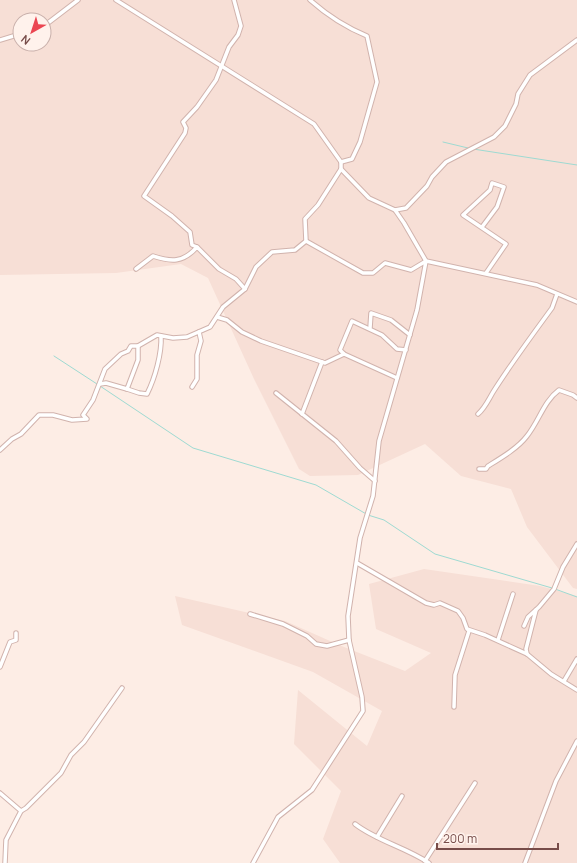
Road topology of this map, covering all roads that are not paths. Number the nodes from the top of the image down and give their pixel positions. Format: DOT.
graph roads {
  1 [pos="78,0"];
  2 [pos="116,0"];
  3 [pos="234,0"];
  4 [pos="310,0"];
  5 [pos="52,20"];
  6 [pos="12,36"];
  7 [pos="0,40"];
  8 [pos="577,40"];
  9 [pos="222,67"];
  10 [pos="341,162"];
  11 [pos="341,169"];
  12 [pos="394,210"];
  13 [pos="482,227"];
  14 [pos="306,241"];
  15 [pos="197,247"];
  16 [pos="426,261"];
  17 [pos="136,269"];
  18 [pos="486,273"];
  19 [pos="245,289"];
  20 [pos="557,294"];
  21 [pos="577,302"];
  22 [pos="217,317"];
  23 [pos="370,328"];
  24 [pos="199,332"];
  25 [pos="410,335"];
  26 [pos="161,336"];
  27 [pos="138,346"];
  28 [pos="406,350"];
  29 [pos="344,354"];
  30 [pos="322,362"];
  31 [pos="397,378"];
  32 [pos="100,384"];
  33 [pos="192,386"];
  34 [pos="127,388"];
  35 [pos="276,394"];
  36 [pos="577,398"];
  37 [pos="302,414"];
  38 [pos="478,414"];
  39 [pos="0,450"];
  40 [pos="479,469"];
  41 [pos="375,481"];
  42 [pos="577,544"];
  43 [pos="357,563"];
  44 [pos="513,594"];
  45 [pos="536,610"];
  46 [pos="250,614"];
  47 [pos="524,626"];
  48 [pos="469,630"];
  49 [pos="16,634"];
  50 [pos="349,640"];
  51 [pos="498,640"];
  52 [pos="527,654"];
  53 [pos="577,659"];
  54 [pos="0,667"];
  55 [pos="564,681"];
  56 [pos="122,688"];
  57 [pos="577,690"];
  58 [pos="454,707"];
  59 [pos="577,742"];
  60 [pos="475,783"];
  61 [pos="0,792"];
  62 [pos="402,796"];
  63 [pos="21,810"];
  64 [pos="355,824"];
  65 [pos="376,837"];
  66 [pos="427,862"];
  67 [pos="5,863"];
  68 [pos="253,863"];
  69 [pos="525,863"];
  1 -- 5 [label="street"];
  2 -- 9 [label="street"];
  3 -- 9 [label="street"];
  4 -- 10 [label="street"];
  6 -- 7 [label="street"];
  8 -- 12 [label="street"];
  9 -- 10 [label="street"];
  9 -- 15 [label="street"];
  10 -- 11 [label="street"];
  11 -- 12 [label="street"];
  11 -- 14 [label="street"];
  12 -- 16 [label="street"];
  13 -- 13 [label="street"];
  13 -- 18 [label="street"];
  14 -- 16 [label="street"];
  14 -- 19 [label="street"];
  15 -- 17 [label="street"];
  15 -- 19 [label="street"];
  16 -- 18 [label="street"];
  16 -- 25 [label="street"];
  18 -- 20 [label="street"];
  19 -- 22 [label="street"];
  20 -- 21 [label="street"];
  20 -- 38 [label="street"];
  22 -- 24 [label="street"];
  22 -- 30 [label="street"];
  23 -- 25 [label="street"];
  23 -- 28 [label="street"];
  23 -- 29 [label="street"];
  24 -- 26 [label="street"];
  24 -- 33 [label="street"];
  25 -- 28 [label="street"];
  26 -- 27 [label="street"];
  26 -- 34 [label="street"];
  27 -- 32 [label="street"];
  27 -- 34 [label="street"];
  28 -- 31 [label="street"];
  29 -- 30 [label="street"];
  29 -- 31 [label="street"];
  30 -- 37 [label="street"];
  31 -- 41 [label="street"];
  32 -- 34 [label="street"];
  32 -- 39 [label="street"];
  35 -- 37 [label="street"];
  36 -- 40 [label="street"];
  37 -- 41 [label="street"];
  41 -- 43 [label="street"];
  42 -- 45 [label="street"];
  43 -- 48 [label="street"];
  43 -- 50 [label="street"];
  44 -- 51 [label="street"];
  45 -- 47 [label="street"];
  45 -- 52 [label="street"];
  46 -- 50 [label="street"];
  48 -- 51 [label="street"];
  48 -- 58 [label="street"];
  49 -- 54 [label="street"];
  50 -- 68 [label="street"];
  51 -- 52 [label="street"];
  52 -- 55 [label="street"];
  53 -- 55 [label="street"];
  55 -- 57 [label="street"];
  56 -- 63 [label="street"];
  59 -- 69 [label="street"];
  60 -- 66 [label="street"];
  61 -- 63 [label="street"];
  62 -- 65 [label="street"];
  63 -- 67 [label="street"];
  64 -- 65 [label="street"];
  65 -- 66 [label="street"];
}
